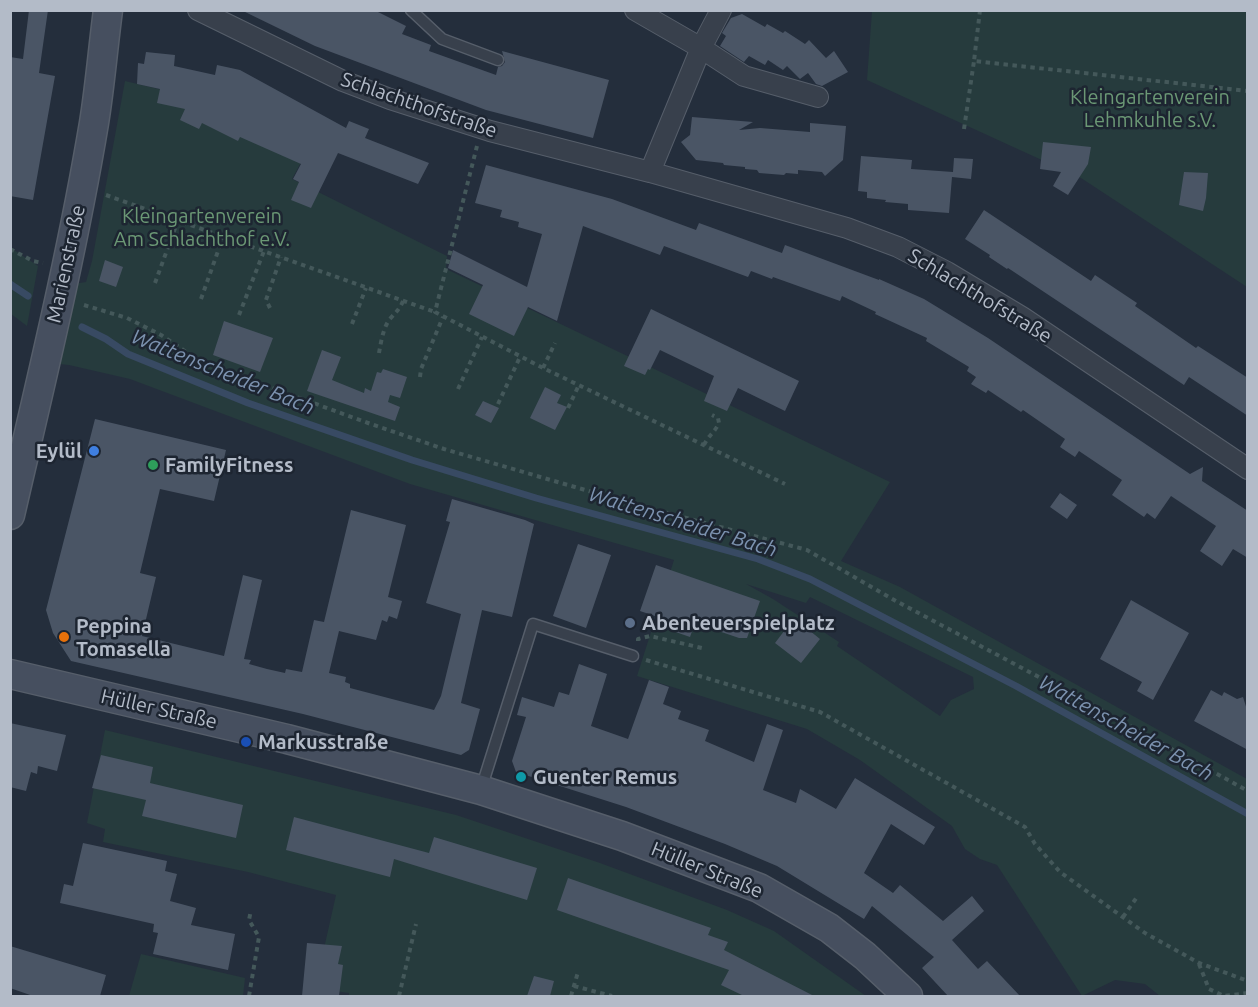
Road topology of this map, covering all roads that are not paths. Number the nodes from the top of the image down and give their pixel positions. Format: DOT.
graph roads {
  1 [pos="108,10"];
  2 [pos="198,10"];
  3 [pos="411,10"];
  4 [pos="635,10"];
  5 [pos="721,10"];
  6 [pos="701,48"];
  7 [pos="498,60"];
  8 [pos="818,96"];
  9 [pos="650,172"];
  10 [pos="1248,469"];
  11 [pos="10,515"];
  12 [pos="633,656"];
  13 [pos="10,674"];
  14 [pos="481,790"];
  15 [pos="908,996"];
  1 -- 11 [label="street, Marienstraße"];
  2 -- 9 [label="street, Schlachthofstraße"];
  3 -- 7 [label="lane"];
  4 -- 6 [label="street"];
  5 -- 6 [label="street"];
  6 -- 8 [label="street"];
  6 -- 9 [label="street"];
  9 -- 10 [label="street, Schlachthofstraße"];
  12 -- 14 [label="lane"];
  13 -- 14 [label="street, Hüller Straße"];
  14 -- 15 [label="street, Hüller Straße"];
}
